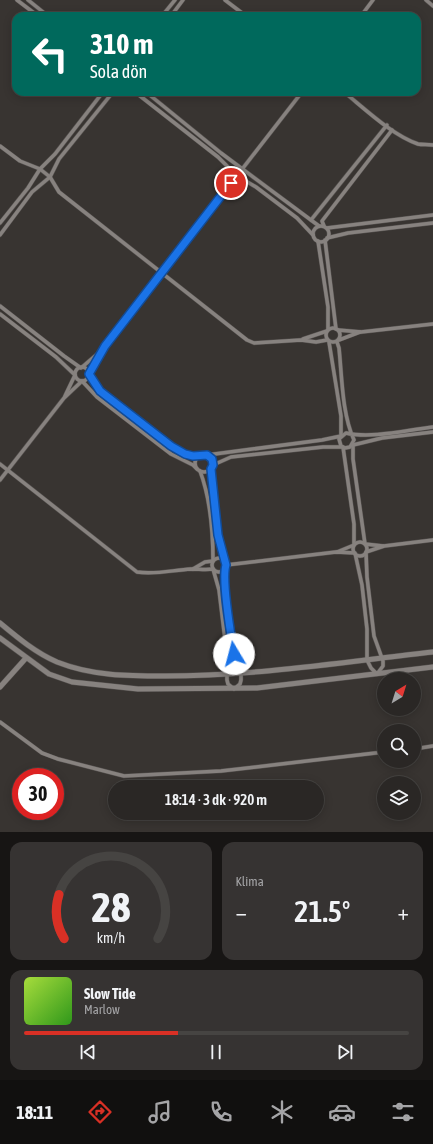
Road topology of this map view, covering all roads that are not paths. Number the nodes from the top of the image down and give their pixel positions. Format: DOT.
graph roads {
  1 [pos="17,0"];
  2 [pos="28,0"];
  3 [pos="175,0"];
  4 [pos="183,0"];
  5 [pos="225,0"];
  6 [pos="373,0"];
  7 [pos="426,0"];
  8 [pos="433,6"];
  9 [pos="33,12"];
  10 [pos="43,12"];
  11 [pos="165,12"];
  12 [pos="174,12"];
  13 [pos="241,12"];
  14 [pos="364,12"];
  15 [pos="100,96"];
  16 [pos="110,96"];
  17 [pos="140,96"];
  18 [pos="151,96"];
  19 [pos="299,96"];
  20 [pos="349,96"];
  21 [pos="387,125"];
  22 [pos="392,130"];
  23 [pos="196,133"];
  24 [pos="193,137"];
  25 [pos="433,145"];
  26 [pos="0,146"];
  27 [pos="243,168"];
  28 [pos="40,169"];
  29 [pos="236,176"];
  30 [pos="50,177"];
  31 [pos="433,216"];
  32 [pos="311,220"];
  33 [pos="0,223"];
  34 [pos="433,223"];
  35 [pos="319,226"];
  36 [pos="325,227"];
  37 [pos="0,235"];
  38 [pos="313,235"];
  39 [pos="326,239"];
  40 [pos="318,241"];
  41 [pos="161,273"];
  42 [pos="0,306"];
  43 [pos="0,314"];
  44 [pos="433,324"];
  45 [pos="337,330"];
  46 [pos="327,331"];
  47 [pos="361,332"];
  48 [pos="301,340"];
  49 [pos="328,341"];
  50 [pos="338,341"];
  51 [pos="105,346"];
  52 [pos="81,368"];
  53 [pos="89,374"];
  54 [pos="76,375"];
  55 [pos="82,381"];
  56 [pos="64,398"];
  57 [pos="433,427"];
  58 [pos="387,432"];
  59 [pos="433,432"];
  60 [pos="351,435"];
  61 [pos="341,436"];
  62 [pos="387,438"];
  63 [pos="353,445"];
  64 [pos="343,448"];
  65 [pos="200,455"];
  66 [pos="207,455"];
  67 [pos="0,464"];
  68 [pos="212,467"];
  69 [pos="8,470"];
  70 [pos="198,470"];
  71 [pos="0,480"];
  72 [pos="208,501"];
  73 [pos="215,501"];
  74 [pos="433,540"];
  75 [pos="365,544"];
  76 [pos="354,545"];
  77 [pos="384,546"];
  78 [pos="336,552"];
  79 [pos="366,552"];
  80 [pos="355,554"];
  81 [pos="225,560"];
  82 [pos="213,561"];
  83 [pos="226,565"];
  84 [pos="193,569"];
  85 [pos="213,569"];
  86 [pos="224,570"];
  87 [pos="0,623"];
  88 [pos="0,638"];
  89 [pos="433,652"];
  90 [pos="26,658"];
  91 [pos="382,658"];
  92 [pos="367,660"];
  93 [pos="433,667"];
  94 [pos="378,672"];
  95 [pos="393,672"];
  96 [pos="241,674"];
  97 [pos="377,674"];
  98 [pos="226,675"];
  99 [pos="0,687"];
  100 [pos="234,689"];
  101 [pos="0,722"];
  102 [pos="433,746"];
  103 [pos="421,748"];
  104 [pos="377,753"];
  1 -- 9 [label="street"];
  2 -- 10 [label="street"];
  3 -- 11 [label="street"];
  4 -- 12 [label="street"];
  5 -- 13 [label="street"];
  6 -- 14 [label="street"];
  7 -- 8 [label="street"];
  15 -- 28 [label="street"];
  16 -- 30 [label="street"];
  17 -- 24 [label="street"];
  18 -- 23 [label="street"];
  19 -- 27 [label="street"];
  20 -- 21 [label="street"];
  21 -- 22 [label="street"];
  21 -- 32 [label="street"];
  22 -- 25 [label="street"];
  22 -- 36 [label="street"];
  23 -- 24 [label="street"];
  23 -- 27 [label="street"];
  24 -- 29 [label="street"];
  26 -- 28 [label="street"];
  27 -- 32 [label="street"];
  28 -- 30 [label="street"];
  28 -- 33 [label="street"];
  29 -- 38 [label="street"];
  29 -- 41 [label="street"];
  30 -- 37 [label="street"];
  30 -- 41 [label="street"];
  31 -- 36 [label="street"];
  32 -- 35 [label="street"];
  34 -- 39 [label="street"];
  35 -- 36 [label="street"];
  35 -- 38 [label="street"];
  36 -- 39 [label="street"];
  38 -- 40 [label="street"];
  39 -- 40 [label="street"];
  39 -- 45 [label="street"];
  40 -- 46 [label="street"];
  41 -- 48 [label="street"];
  41 -- 51 [label="street"];
  42 -- 52 [label="street"];
  43 -- 54 [label="street"];
  44 -- 47 [label="street"];
  45 -- 46 [label="street"];
  45 -- 47 [label="street"];
  45 -- 50 [label="street"];
  46 -- 48 [label="street"];
  46 -- 49 [label="street"];
  47 -- 50 [label="street"];
  48 -- 49 [label="street"];
  49 -- 50 [label="street"];
  49 -- 61 [label="street"];
  50 -- 60 [label="street"];
  51 -- 52 [label="street"];
  51 -- 53 [label="street"];
  52 -- 53 [label="street"];
  52 -- 54 [label="street"];
  53 -- 55 [label="street"];
  53 -- 65 [label="street"];
  54 -- 55 [label="street"];
  54 -- 56 [label="street"];
  55 -- 56 [label="street"];
  55 -- 70 [label="street"];
  56 -- 69 [label="street"];
  57 -- 58 [label="street"];
  58 -- 60 [label="street"];
  58 -- 62 [label="street"];
  59 -- 62 [label="street"];
  60 -- 61 [label="street"];
  60 -- 63 [label="street"];
  61 -- 64 [label="street"];
  61 -- 66 [label="street"];
  62 -- 63 [label="street"];
  63 -- 64 [label="street"];
  63 -- 75 [label="street"];
  64 -- 68 [label="street"];
  64 -- 76 [label="street"];
  65 -- 66 [label="street"];
  65 -- 70 [label="street"];
  66 -- 68 [label="street"];
  67 -- 69 [label="street"];
  68 -- 70 [label="street"];
  68 -- 73 [label="street"];
  69 -- 71 [label="street"];
  69 -- 84 [label="street"];
  70 -- 72 [label="street"];
  72 -- 73 [label="street"];
  72 -- 82 [label="street"];
  73 -- 81 [label="street"];
  74 -- 77 [label="street"];
  75 -- 76 [label="street"];
  75 -- 77 [label="street"];
  75 -- 79 [label="street"];
  76 -- 78 [label="street"];
  76 -- 80 [label="street"];
  77 -- 79 [label="street"];
  78 -- 80 [label="street"];
  78 -- 83 [label="street"];
  79 -- 80 [label="street"];
  79 -- 91 [label="street"];
  80 -- 92 [label="street"];
  81 -- 82 [label="street"];
  81 -- 83 [label="street"];
  82 -- 84 [label="street"];
  82 -- 85 [label="street"];
  83 -- 86 [label="street"];
  84 -- 85 [label="street"];
  85 -- 86 [label="street"];
  85 -- 98 [label="street"];
  86 -- 96 [label="street"];
  87 -- 98 [label="street"];
  88 -- 90 [label="street"];
  89 -- 91 [label="street"];
  90 -- 99 [label="street"];
  90 -- 100 [label="street"];
  91 -- 92 [label="street"];
  91 -- 94 [label="street"];
  92 -- 96 [label="street"];
  92 -- 97 [label="street"];
  93 -- 95 [label="street"];
  96 -- 98 [label="street"];
  96 -- 100 [label="street"];
  97 -- 100 [label="street"];
  98 -- 100 [label="street"];
  101 -- 104 [label="street"];
  102 -- 103 [label="street"];
}
